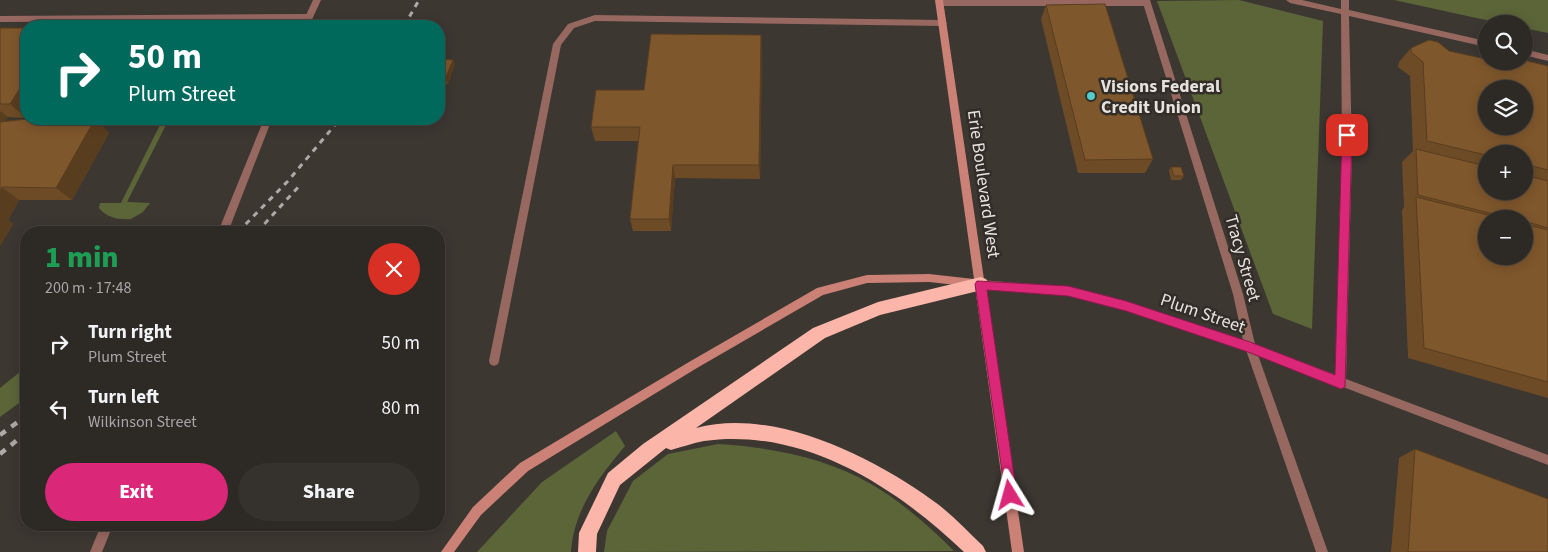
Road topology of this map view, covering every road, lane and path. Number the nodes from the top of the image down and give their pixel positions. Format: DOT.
graph roads {
  1 [pos="317,0"];
  2 [pos="1290,0"];
  3 [pos="1345,0"];
  4 [pos="939,1"];
  5 [pos="1146,2"];
  6 [pos="1345,13"];
  7 [pos="309,17"];
  8 [pos="0,19"];
  9 [pos="308,20"];
  10 [pos="942,23"];
  11 [pos="1478,42"];
  12 [pos="1533,54"];
  13 [pos="1548,58"];
  14 [pos="266,125"];
  15 [pos="225,226"];
  16 [pos="981,284"];
  17 [pos="1250,347"];
  18 [pos="494,361"];
  19 [pos="1341,383"];
  20 [pos="649,450"];
  21 [pos="1548,460"];
  22 [pos="105,531"];
  23 [pos="96,552"];
  24 [pos="448,552"];
  25 [pos="587,552"];
  26 [pos="976,552"];
  27 [pos="1018,552"];
  28 [pos="1322,552"];
  1 -- 7 [label="street"];
  2 -- 6 [label="street"];
  3 -- 6 [label="street"];
  4 -- 5 [label="street"];
  4 -- 10 [label="main road, Erie Boulevard West"];
  5 -- 17 [label="street, Tracy Street"];
  6 -- 11 [label="street"];
  6 -- 19 [label="street"];
  7 -- 8 [label="street"];
  7 -- 9 [label="street"];
  10 -- 16 [label="main road, Erie Boulevard West"];
  10 -- 18 [label="street"];
  12 -- 13 [label="street"];
  14 -- 15 [label="street"];
  16 -- 17 [label="street, Plum Street"];
  16 -- 20 [label="highway"];
  16 -- 24 [label="main road"];
  16 -- 27 [label="main road, Erie Boulevard West"];
  17 -- 19 [label="street, Plum Street"];
  17 -- 28 [label="street, Tracy Street"];
  19 -- 21 [label="street, Plum Street"];
  20 -- 25 [label="highway"];
  20 -- 26 [label="highway"];
  22 -- 23 [label="street"];
}
